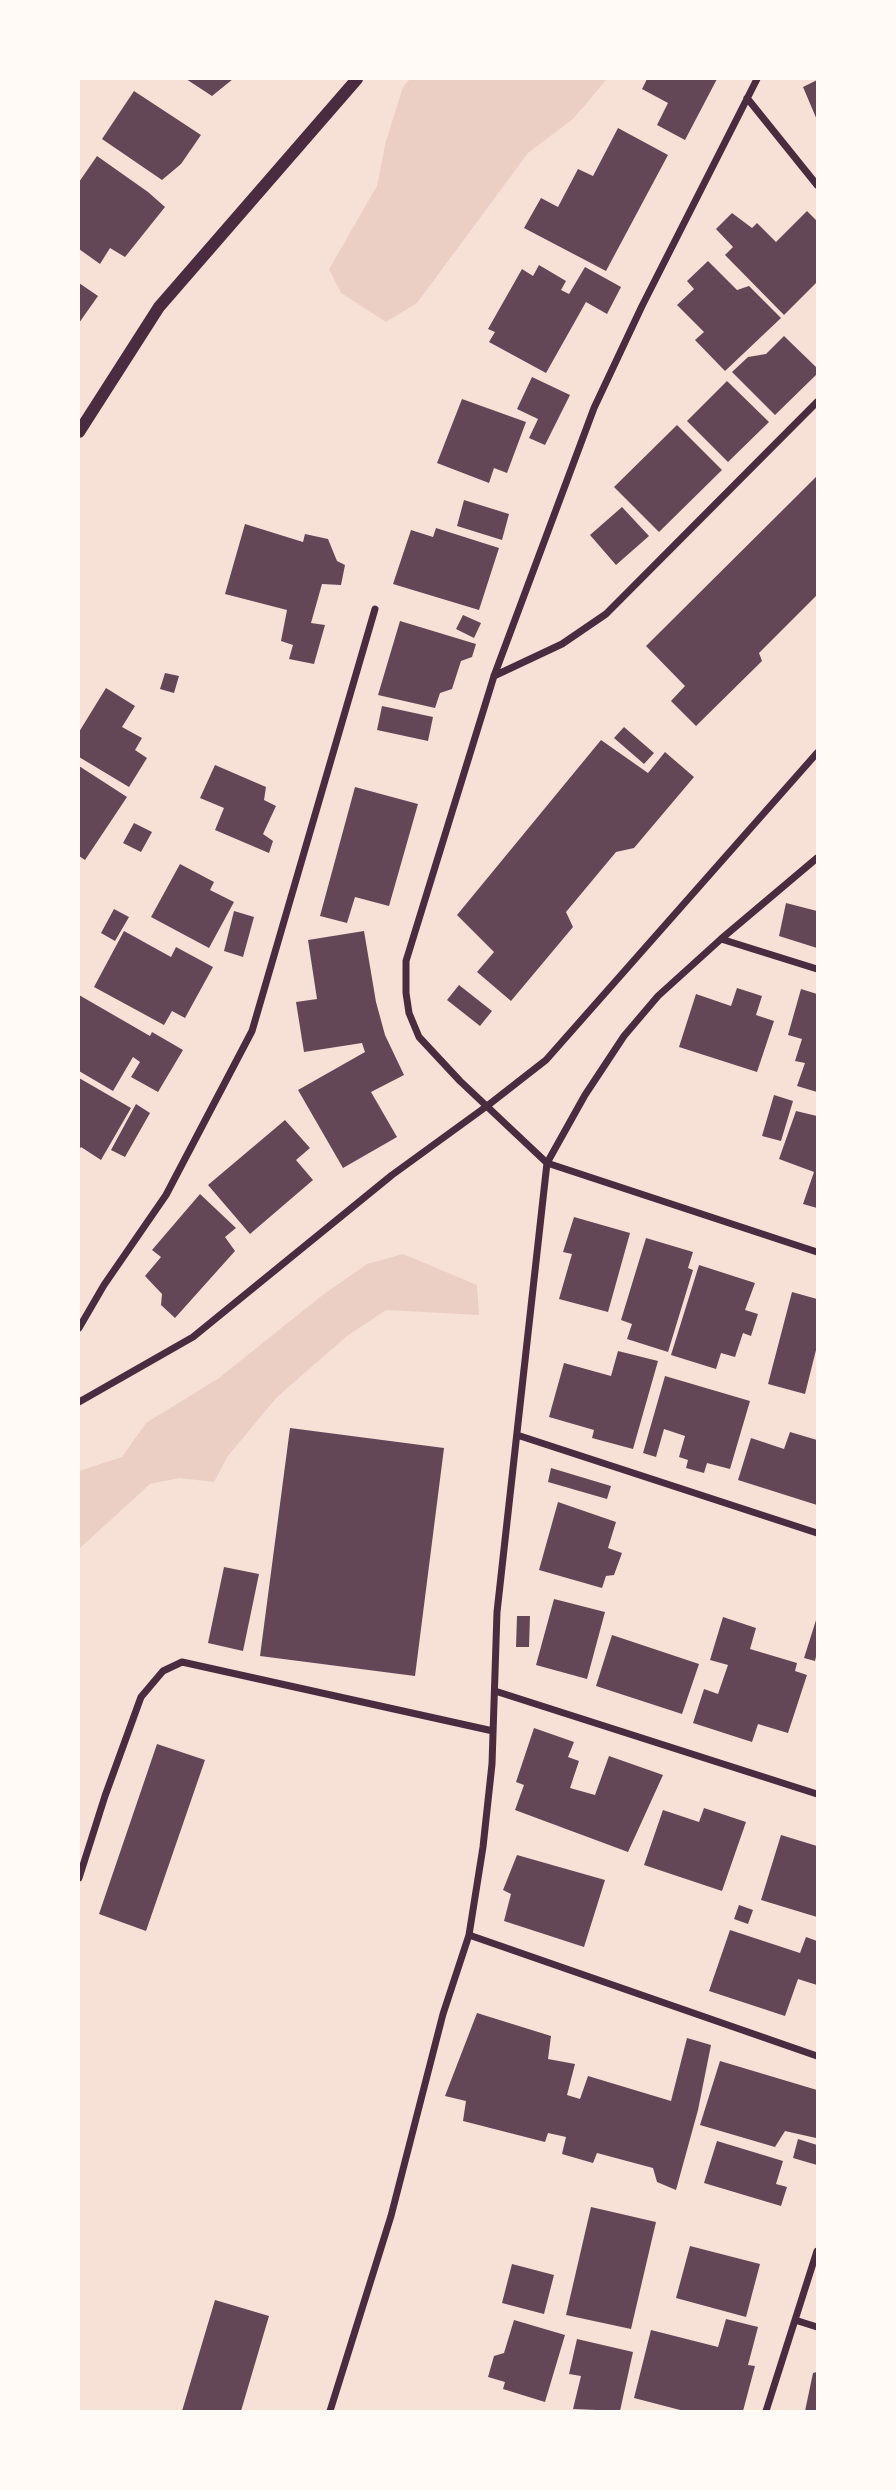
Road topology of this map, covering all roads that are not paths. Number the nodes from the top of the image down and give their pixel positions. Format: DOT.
graph roads {
  1 [pos="357,79"];
  2 [pos="757,79"];
  3 [pos="747,98"];
  4 [pos="817,185"];
  5 [pos="817,402"];
  6 [pos="79,432"];
  7 [pos="375,609"];
  8 [pos="494,676"];
  9 [pos="817,753"];
  10 [pos="817,858"];
  11 [pos="721,939"];
  12 [pos="817,970"];
  13 [pos="487,1106"];
  14 [pos="547,1163"];
  15 [pos="817,1252"];
  16 [pos="79,1328"];
  17 [pos="79,1402"];
  18 [pos="517,1435"];
  19 [pos="817,1533"];
  20 [pos="495,1691"];
  21 [pos="493,1731"];
  22 [pos="817,1794"];
  23 [pos="79,1878"];
  24 [pos="469,1935"];
  25 [pos="817,2056"];
  26 [pos="817,2251"];
  27 [pos="795,2320"];
  28 [pos="817,2327"];
  29 [pos="330,2411"];
  30 [pos="766,2411"];
  1 -- 6 [label="street"];
  2 -- 3 [label="street"];
  3 -- 4 [label="street"];
  3 -- 8 [label="street"];
  5 -- 8 [label="street"];
  7 -- 16 [label="street"];
  8 -- 13 [label="street"];
  9 -- 13 [label="street"];
  10 -- 11 [label="street"];
  11 -- 12 [label="street"];
  11 -- 14 [label="street"];
  13 -- 14 [label="street"];
  13 -- 17 [label="street"];
  14 -- 15 [label="street"];
  14 -- 18 [label="street"];
  18 -- 19 [label="street"];
  18 -- 20 [label="street"];
  20 -- 21 [label="street"];
  20 -- 22 [label="street"];
  21 -- 23 [label="street"];
  21 -- 24 [label="street"];
  24 -- 25 [label="street"];
  24 -- 29 [label="street"];
  26 -- 27 [label="street"];
  27 -- 28 [label="street"];
  27 -- 30 [label="street"];
}
